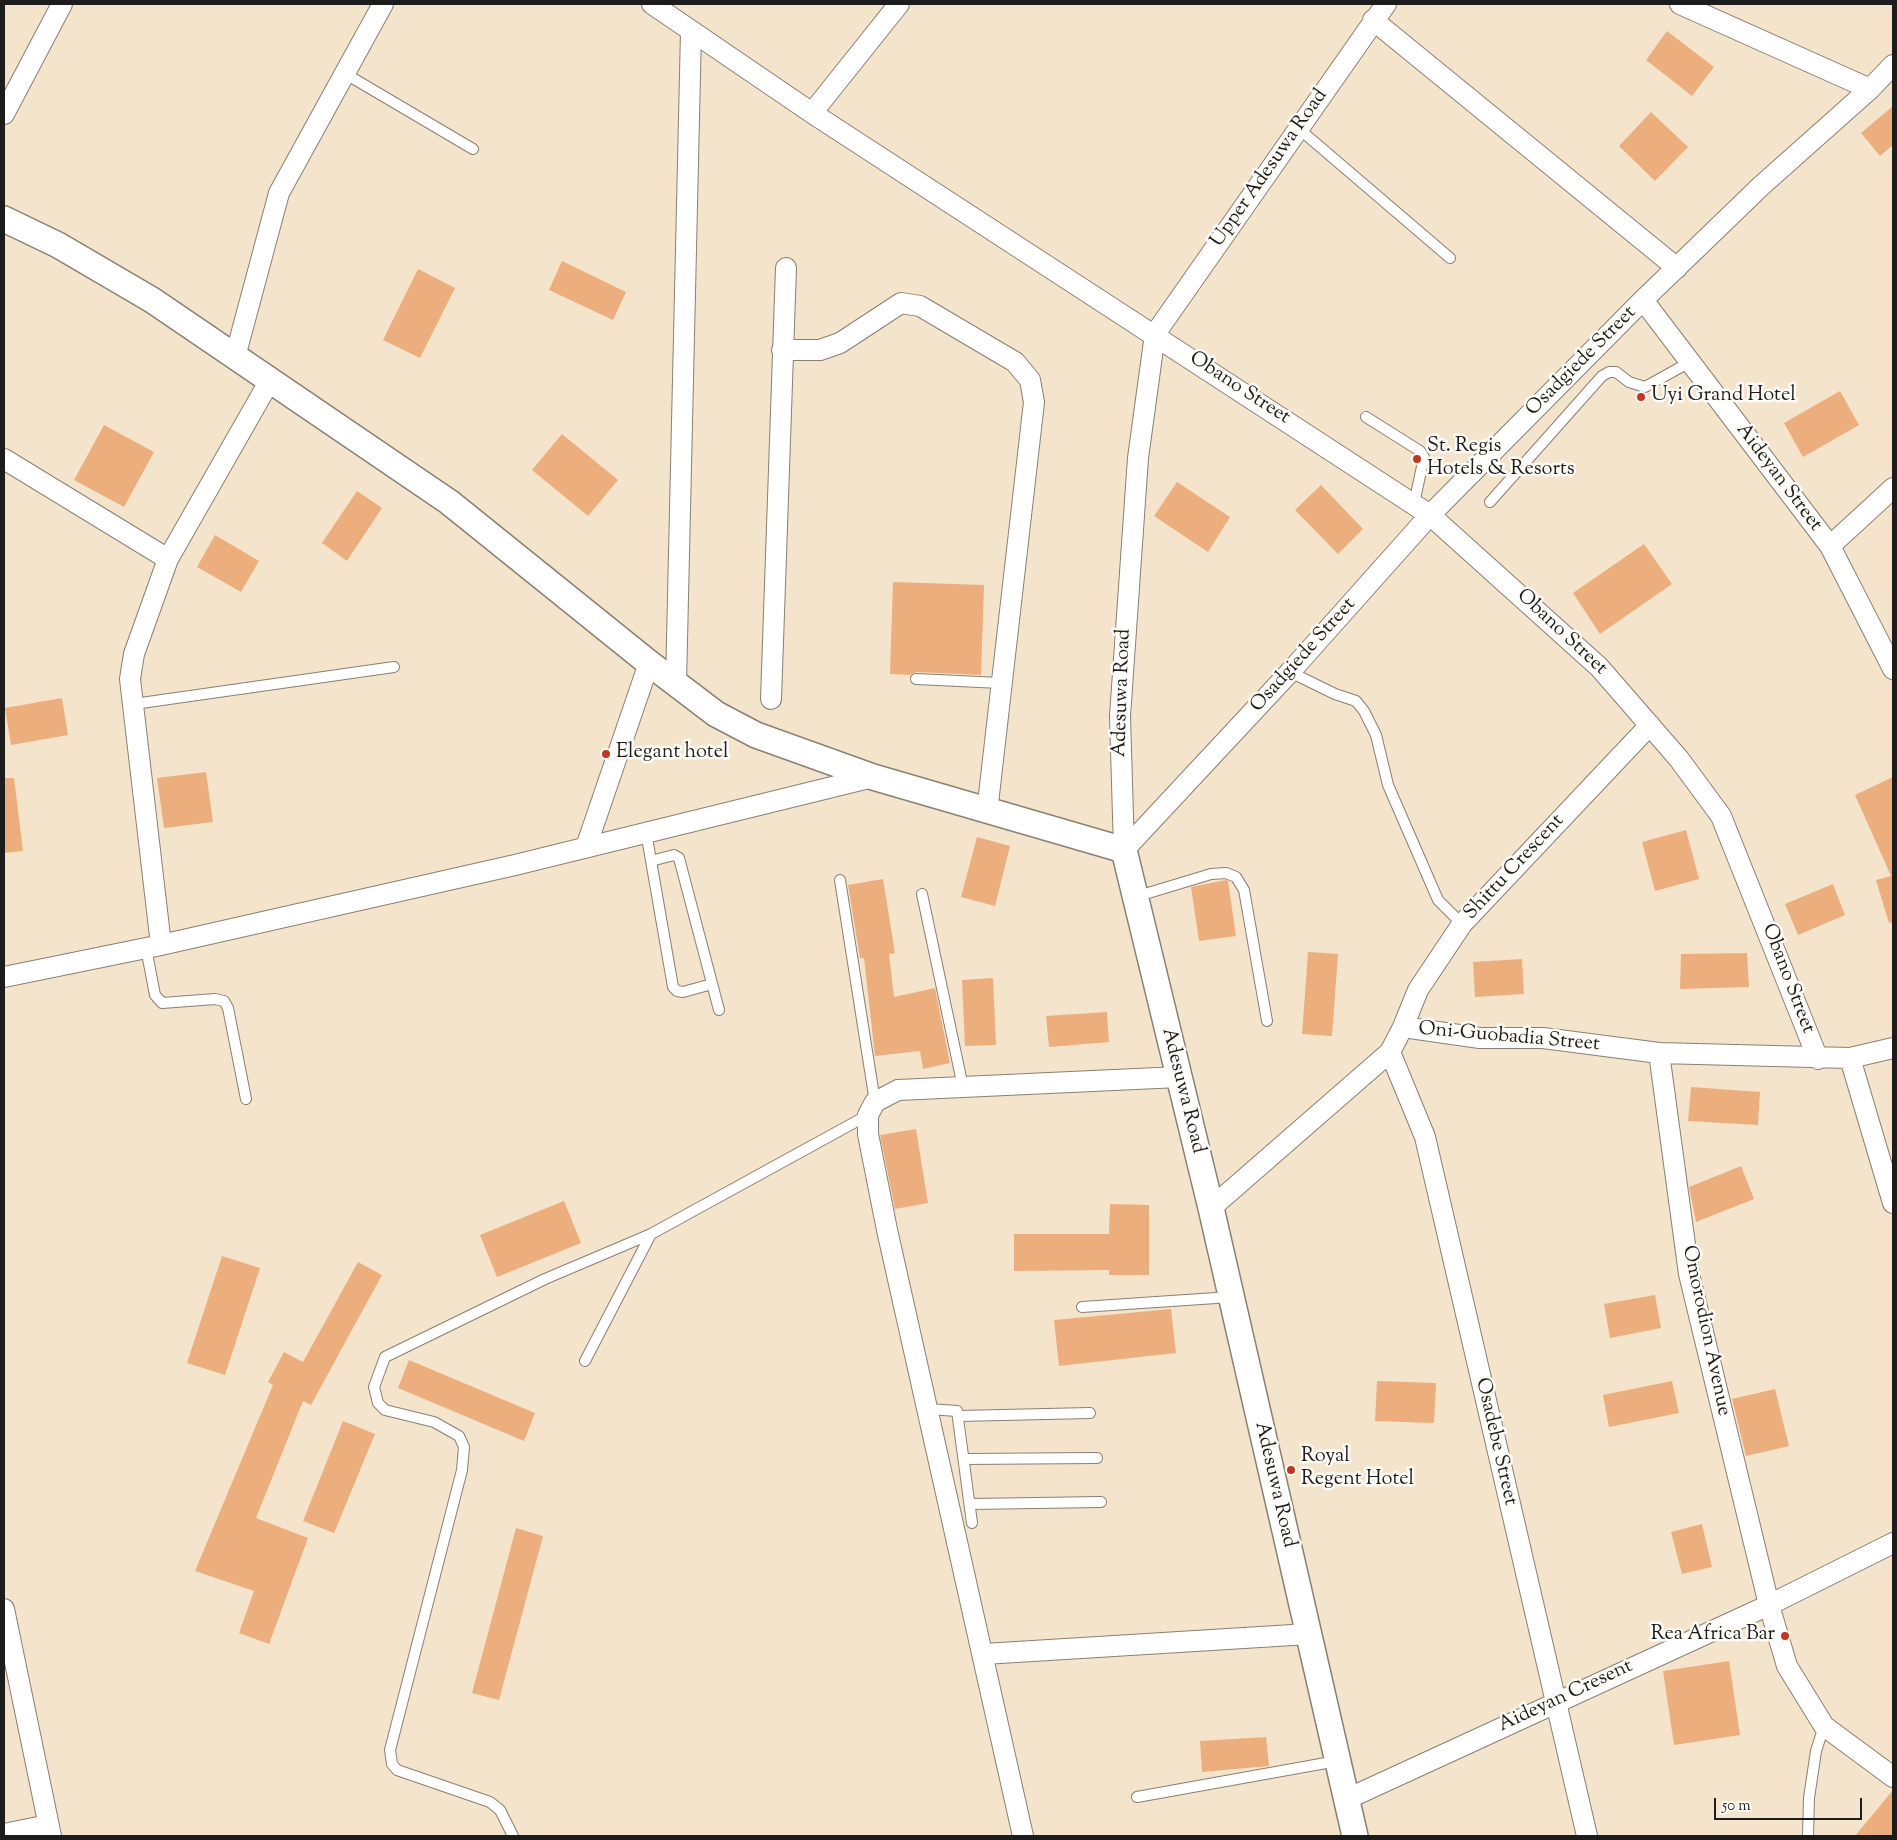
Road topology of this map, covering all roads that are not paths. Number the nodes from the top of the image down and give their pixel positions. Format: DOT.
graph roads {
  1 [pos="62,4"];
  2 [pos="382,4"];
  3 [pos="652,4"];
  4 [pos="899,4"];
  5 [pos="1386,4"];
  6 [pos="1680,4"];
  7 [pos="1373,20"];
  8 [pos="691,31"];
  9 [pos="1893,65"];
  10 [pos="344,73"];
  11 [pos="1870,89"];
  12 [pos="812,113"];
  13 [pos="4,114"];
  14 [pos="1298,128"];
  15 [pos="473,149"];
  16 [pos="4,218"];
  17 [pos="1450,258"];
  18 [pos="786,268"];
  19 [pos="1677,268"];
  20 [pos="1643,300"];
  21 [pos="1155,334"];
  22 [pos="782,350"];
  23 [pos="235,357"];
  24 [pos="1690,362"];
  25 [pos="269,382"];
  26 [pos="1366,417"];
  27 [pos="4,459"];
  28 [pos="1893,488"];
  29 [pos="1490,502"];
  30 [pos="1422,509"];
  31 [pos="1830,546"];
  32 [pos="168,559"];
  33 [pos="649,663"];
  34 [pos="394,667"];
  35 [pos="1893,669"];
  36 [pos="1290,672"];
  37 [pos="916,679"];
  38 [pos="1002,683"];
  39 [pos="676,684"];
  40 [pos="770,699"];
  41 [pos="134,704"];
  42 [pos="1650,726"];
  43 [pos="873,777"];
  44 [pos="987,812"];
  45 [pos="646,832"];
  46 [pos="586,847"];
  47 [pos="1124,850"];
  48 [pos="651,861"];
  49 [pos="840,880"];
  50 [pos="922,894"];
  51 [pos="1135,897"];
  52 [pos="1462,924"];
  53 [pos="153,946"];
  54 [pos="4,977"];
  55 [pos="712,984"];
  56 [pos="719,1010"];
  57 [pos="1267,1021"];
  58 [pos="1403,1027"];
  59 [pos="1893,1048"];
  60 [pos="1390,1052"];
  61 [pos="1659,1054"];
  62 [pos="1850,1058"];
  63 [pos="1818,1059"];
  64 [pos="1179,1077"];
  65 [pos="963,1087"];
  66 [pos="246,1099"];
  67 [pos="871,1108"];
  68 [pos="1893,1203"];
  69 [pos="1211,1208"];
  70 [pos="650,1234"];
  71 [pos="1231,1297"];
  72 [pos="1082,1307"];
  73 [pos="585,1361"];
  74 [pos="928,1409"];
  75 [pos="1090,1413"];
  76 [pos="958,1416"];
  77 [pos="1097,1458"];
  78 [pos="964,1459"];
  79 [pos="1101,1502"];
  80 [pos="970,1504"];
  81 [pos="972,1523"];
  82 [pos="1893,1543"];
  83 [pos="1769,1605"];
  84 [pos="4,1609"];
  85 [pos="1309,1634"];
  86 [pos="984,1654"];
  87 [pos="1555,1702"];
  88 [pos="1824,1726"];
  89 [pos="1338,1761"];
  90 [pos="1893,1777"];
  91 [pos="1137,1797"];
  92 [pos="1347,1799"];
  93 [pos="50,1830"];
  94 [pos="4,1834"];
  95 [pos="512,1836"];
  96 [pos="1024,1836"];
  97 [pos="1355,1836"];
  98 [pos="1587,1836"];
  99 [pos="1808,1836"];
  1 -- 13 [label="street"];
  2 -- 10 [label="street"];
  3 -- 8 [label="street, Obano Street"];
  4 -- 12 [label="street"];
  5 -- 7 [label="street, Upper Adesuwa Road"];
  6 -- 11 [label="street"];
  7 -- 14 [label="street, Upper Adesuwa Road"];
  7 -- 19 [label="street"];
  8 -- 12 [label="street, Obano Street"];
  8 -- 39 [label="street"];
  9 -- 11 [label="street, Osadgiede Street"];
  10 -- 15 [label="lane"];
  10 -- 23 [label="street"];
  11 -- 19 [label="street, Osadgiede Street"];
  12 -- 21 [label="street, Obano Street"];
  14 -- 17 [label="lane"];
  14 -- 21 [label="street, Upper Adesuwa Road"];
  16 -- 23 [label="street"];
  18 -- 22 [label="street"];
  19 -- 20 [label="street, Osadgiede Street"];
  20 -- 24 [label="street, Aideyan Street"];
  20 -- 30 [label="street, Osadgiede Street"];
  21 -- 30 [label="street, Obano Street"];
  21 -- 47 [label="street, Adesuwa Road"];
  22 -- 38 [label="street"];
  22 -- 40 [label="street"];
  23 -- 25 [label="street"];
  24 -- 29 [label="lane"];
  24 -- 31 [label="street, Aideyan Street"];
  25 -- 32 [label="street"];
  25 -- 33 [label="street"];
  26 -- 30 [label="lane"];
  27 -- 32 [label="street"];
  28 -- 31 [label="street"];
  30 -- 36 [label="street, Osadgiede Street"];
  30 -- 42 [label="street, Obano Street"];
  31 -- 35 [label="street, Aideyan Street"];
  32 -- 41 [label="street"];
  33 -- 39 [label="street"];
  33 -- 46 [label="street"];
  34 -- 41 [label="lane"];
  36 -- 47 [label="street, Osadgiede Street"];
  36 -- 52 [label="lane"];
  37 -- 38 [label="lane"];
  38 -- 44 [label="street"];
  39 -- 43 [label="street"];
  41 -- 53 [label="street"];
  42 -- 52 [label="street, Shittu Crescent"];
  42 -- 63 [label="street, Obano Street"];
  43 -- 44 [label="street"];
  43 -- 45 [label="street"];
  44 -- 47 [label="street"];
  45 -- 46 [label="street"];
  45 -- 48 [label="lane"];
  46 -- 53 [label="street"];
  47 -- 51 [label="street, Adesuwa Road"];
  48 -- 55 [label="lane"];
  48 -- 55 [label="lane"];
  49 -- 67 [label="lane"];
  50 -- 65 [label="lane"];
  51 -- 57 [label="lane"];
  51 -- 64 [label="street, Adesuwa Road"];
  52 -- 58 [label="street, Shittu Crescent"];
  53 -- 54 [label="street"];
  53 -- 66 [label="lane"];
  55 -- 56 [label="lane"];
  58 -- 60 [label="street, Oni-Guobadia Street"];
  58 -- 61 [label="street, Oni-Guobadia Street"];
  59 -- 62 [label="street, Oni-Guobadia Street"];
  60 -- 69 [label="street, Oni-Guobadia Street"];
  60 -- 87 [label="street, Osadebe Street"];
  61 -- 63 [label="street, Oni-Guobadia Street"];
  61 -- 83 [label="street, Omorodion Avenue"];
  62 -- 63 [label="street, Oni-Guobadia Street"];
  62 -- 68 [label="street"];
  64 -- 65 [label="street"];
  64 -- 69 [label="street, Adesuwa Road"];
  65 -- 67 [label="street"];
  67 -- 70 [label="lane"];
  67 -- 74 [label="street"];
  69 -- 71 [label="street, Adesuwa Road"];
  70 -- 73 [label="lane"];
  70 -- 95 [label="lane"];
  71 -- 72 [label="lane"];
  71 -- 85 [label="street, Adesuwa Road"];
  74 -- 76 [label="lane"];
  74 -- 86 [label="street"];
  75 -- 76 [label="lane"];
  76 -- 78 [label="lane"];
  77 -- 78 [label="lane"];
  78 -- 80 [label="lane"];
  79 -- 80 [label="lane"];
  80 -- 81 [label="lane"];
  82 -- 83 [label="street, Aideyan Cresent"];
  83 -- 87 [label="street, Aideyan Cresent"];
  83 -- 88 [label="street, Omorodion Avenue"];
  84 -- 93 [label="street"];
  85 -- 86 [label="street"];
  85 -- 89 [label="street, Adesuwa Road"];
  86 -- 96 [label="street"];
  87 -- 92 [label="street, Aideyan Cresent"];
  87 -- 98 [label="street, Osadebe Street"];
  88 -- 90 [label="street"];
  88 -- 99 [label="lane"];
  89 -- 91 [label="lane"];
  89 -- 92 [label="street, Adesuwa Road"];
  92 -- 97 [label="street, Adesuwa Road"];
  93 -- 94 [label="street"];
}
